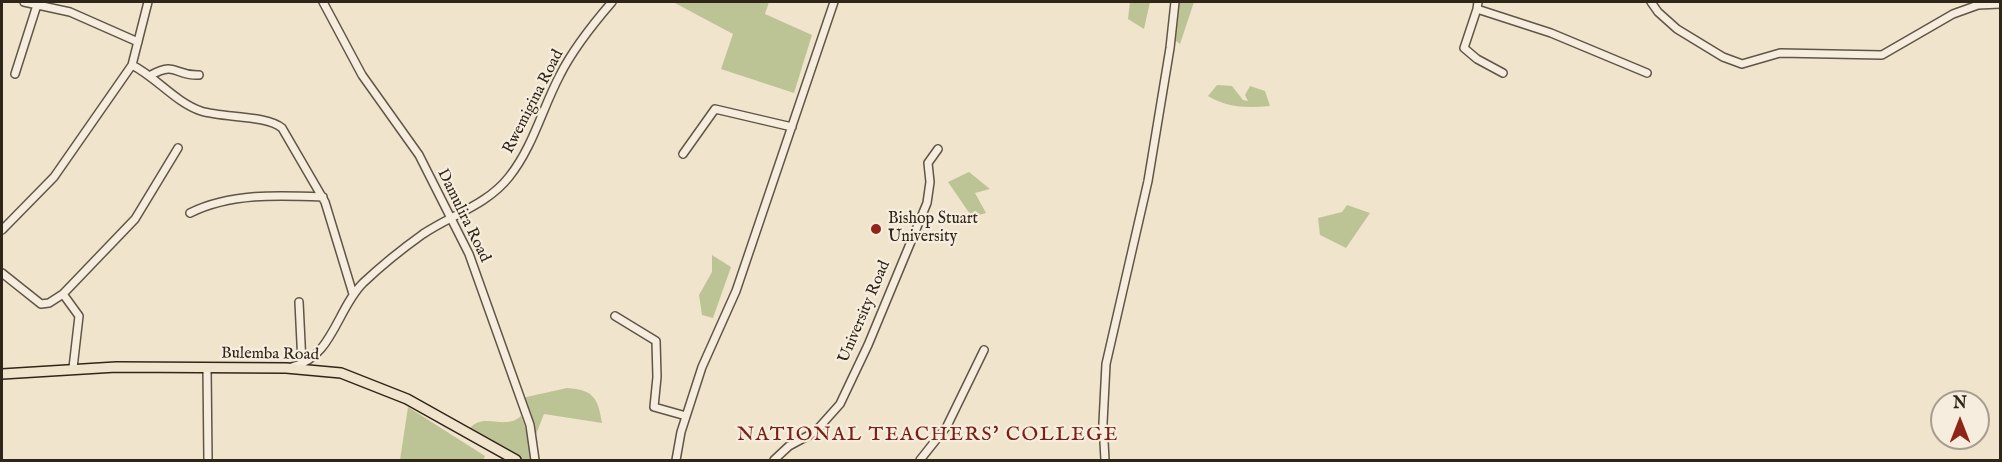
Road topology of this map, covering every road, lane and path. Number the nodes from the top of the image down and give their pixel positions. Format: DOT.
graph roads {
  1 [pos="24,2"];
  2 [pos="148,2"];
  3 [pos="323,2"];
  4 [pos="612,2"];
  5 [pos="834,2"];
  6 [pos="1175,2"];
  7 [pos="1651,2"];
  8 [pos="2001,4"];
  9 [pos="37,5"];
  10 [pos="1478,5"];
  11 [pos="138,42"];
  12 [pos="132,65"];
  13 [pos="1503,73"];
  14 [pos="1647,73"];
  15 [pos="15,74"];
  16 [pos="151,75"];
  17 [pos="199,75"];
  18 [pos="792,127"];
  19 [pos="178,148"];
  20 [pos="938,148"];
  21 [pos="683,154"];
  22 [pos="323,197"];
  23 [pos="190,213"];
  24 [pos="449,218"];
  25 [pos="2,230"];
  26 [pos="2,273"];
  27 [pos="63,294"];
  28 [pos="353,294"];
  29 [pos="299,302"];
  30 [pos="615,316"];
  31 [pos="984,350"];
  32 [pos="302,364"];
  33 [pos="73,368"];
  34 [pos="207,368"];
  35 [pos="286,368"];
  36 [pos="2,374"];
  37 [pos="686,416"];
  38 [pos="208,460"];
  39 [pos="516,460"];
  40 [pos="535,460"];
  41 [pos="676,460"];
  42 [pos="774,460"];
  43 [pos="920,460"];
  44 [pos="1105,460"];
  1 -- 9 [label="street"];
  2 -- 11 [label="street"];
  3 -- 24 [label="street, Damulira Road"];
  4 -- 24 [label="street, Rwemigina Road"];
  5 -- 18 [label="street"];
  6 -- 44 [label="street"];
  7 -- 8 [label="street"];
  9 -- 11 [label="street"];
  9 -- 15 [label="street"];
  10 -- 13 [label="street"];
  10 -- 14 [label="street"];
  11 -- 12 [label="street"];
  12 -- 16 [label="street"];
  12 -- 25 [label="street"];
  16 -- 17 [label="street"];
  16 -- 22 [label="street"];
  18 -- 21 [label="street"];
  18 -- 37 [label="street"];
  19 -- 27 [label="street"];
  20 -- 42 [label="street, University Road"];
  22 -- 23 [label="street"];
  22 -- 28 [label="street"];
  24 -- 28 [label="street, Rwemigina Road"];
  24 -- 40 [label="street, Damulira Road"];
  26 -- 27 [label="street"];
  27 -- 33 [label="street"];
  28 -- 32 [label="street, Rwemigina Road"];
  29 -- 32 [label="street"];
  30 -- 37 [label="street"];
  31 -- 43 [label="street"];
  32 -- 35 [label="street, Rwemigina Road"];
  33 -- 34 [label="main road, Bulemba Road"];
  33 -- 36 [label="main road, Bulemba Road"];
  34 -- 35 [label="main road, Bulemba Road"];
  34 -- 38 [label="street"];
  35 -- 39 [label="main road, Bulemba Road"];
  37 -- 41 [label="street"];
}
